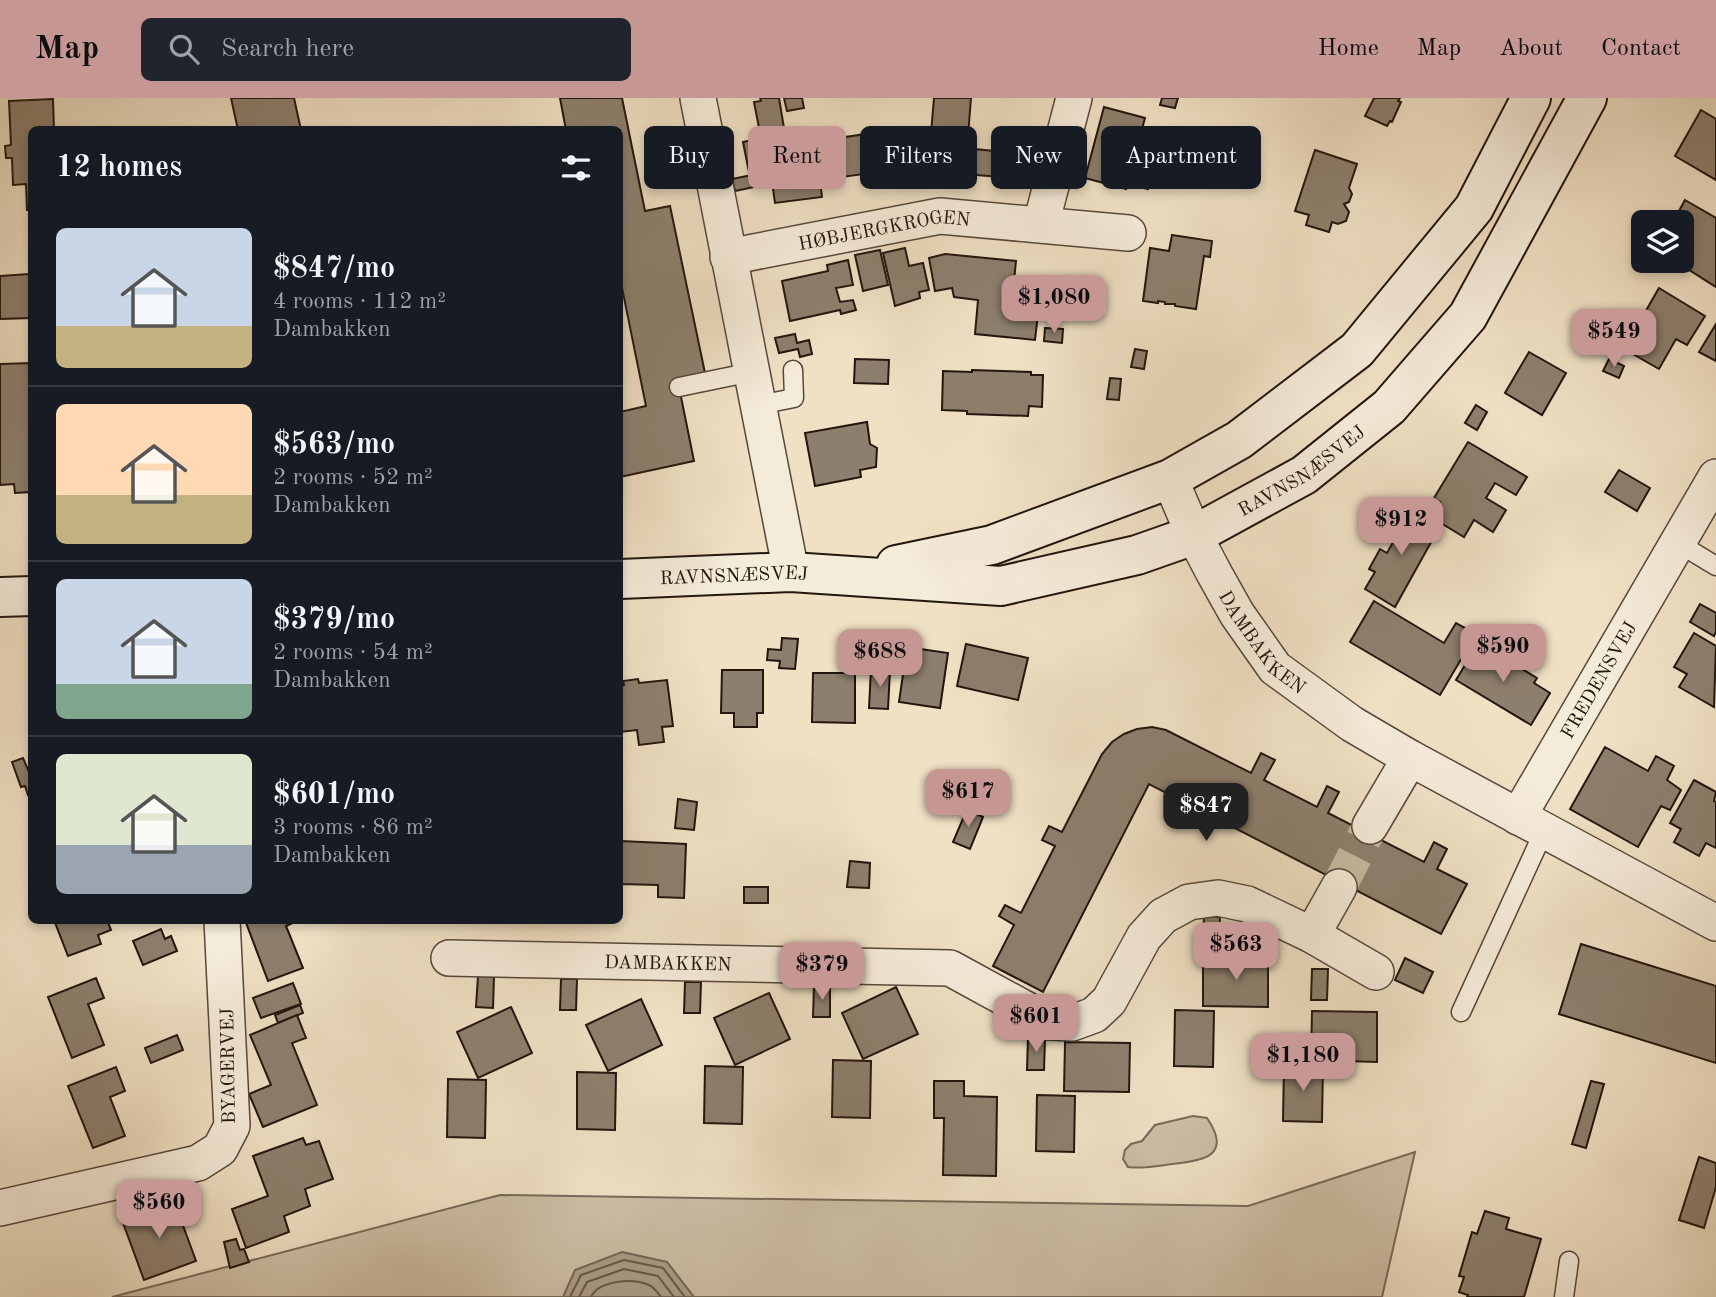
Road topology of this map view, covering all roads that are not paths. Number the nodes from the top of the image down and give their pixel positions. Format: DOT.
graph roads {
  1 [pos="698,98"];
  2 [pos="1073,98"];
  3 [pos="1531,98"];
  4 [pos="1587,98"];
  5 [pos="1041,224"];
  6 [pos="1128,233"];
  7 [pos="728,257"];
  8 [pos="793,370"];
  9 [pos="679,387"];
  10 [pos="755,389"];
  11 [pos="1716,477"];
  12 [pos="1170,479"];
  13 [pos="1194,535"];
  14 [pos="1678,543"];
  15 [pos="1716,566"];
  16 [pos="791,572"];
  17 [pos="849,575"];
  18 [pos="623,579"];
  19 [pos="28,596"];
  20 [pos="0,597"];
  21 [pos="1410,758"];
  22 [pos="1531,824"];
  23 [pos="1370,827"];
  24 [pos="1339,887"];
  25 [pos="1716,923"];
  26 [pos="222,924"];
  27 [pos="1312,935"];
  28 [pos="449,958"];
  29 [pos="1376,972"];
  30 [pos="1461,1012"];
  31 [pos="0,1208"];
  32 [pos="1569,1261"];
  33 [pos="1563,1297"];
  1 -- 7 [label="street"];
  2 -- 5 [label="street"];
  3 -- 12 [label="main road, RAVNSNÆSVEJ"];
  4 -- 13 [label="main road, RAVNSNÆSVEJ"];
  5 -- 6 [label="street, HØBJERGKROGEN"];
  5 -- 7 [label="street, HØBJERGKROGEN"];
  7 -- 10 [label="street"];
  8 -- 10 [label="lane"];
  9 -- 10 [label="lane"];
  10 -- 16 [label="street"];
  11 -- 14 [label="street, FREDENSVEJ"];
  12 -- 13 [label="street, DAMBAKKEN"];
  12 -- 17 [label="main road, RAVNSNÆSVEJ"];
  13 -- 17 [label="main road, RAVNSNÆSVEJ"];
  13 -- 21 [label="street, DAMBAKKEN"];
  14 -- 15 [label="lane"];
  14 -- 22 [label="street, FREDENSVEJ"];
  16 -- 17 [label="main road, RAVNSNÆSVEJ"];
  16 -- 18 [label="main road, RAVNSNÆSVEJ"];
  19 -- 20 [label="main road"];
  21 -- 22 [label="street, DAMBAKKEN"];
  21 -- 23 [label="street"];
  22 -- 25 [label="street, DAMBAKKEN"];
  22 -- 30 [label="lane"];
  24 -- 27 [label="street"];
  26 -- 31 [label="street, BYAGERVEJ"];
  27 -- 28 [label="street, DAMBAKKEN"];
  27 -- 29 [label="street, DAMBAKKEN"];
  32 -- 33 [label="lane"];
}
